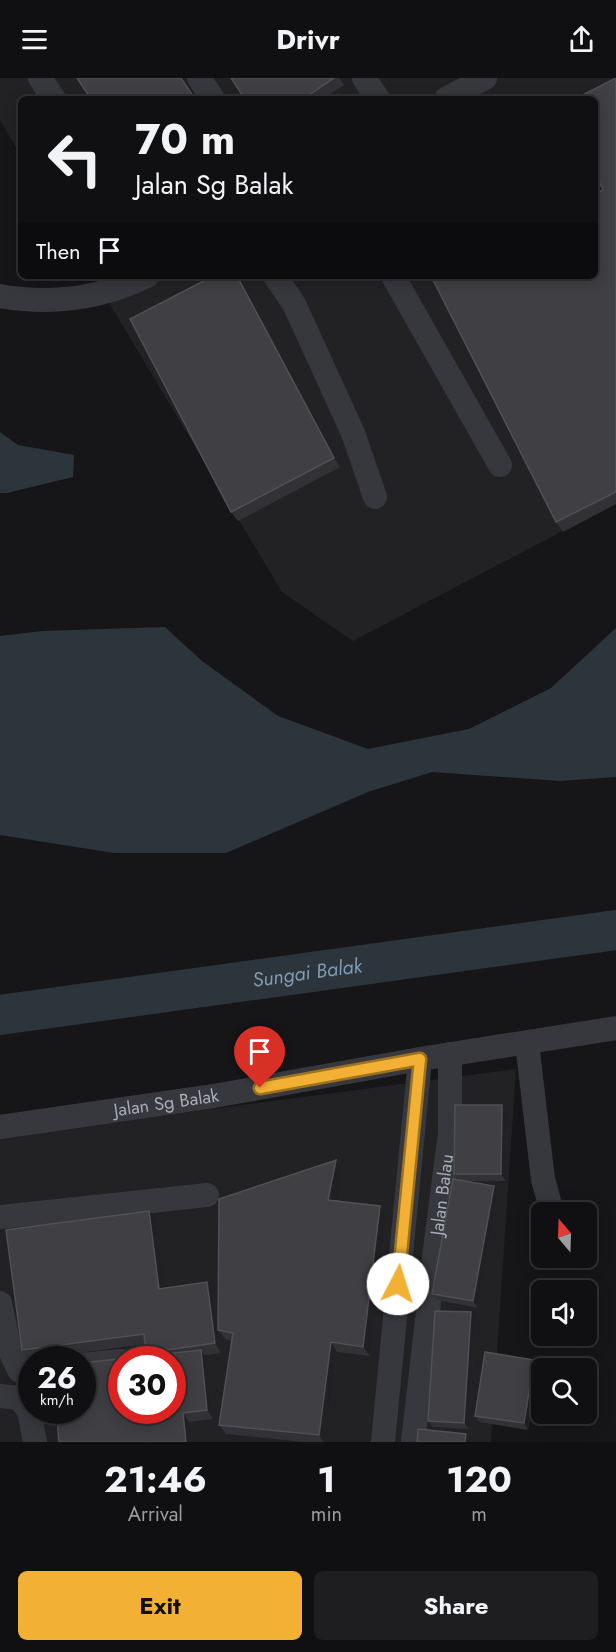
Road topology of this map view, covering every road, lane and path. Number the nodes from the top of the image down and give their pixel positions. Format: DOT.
graph roads {
  1 [pos="40,78"];
  2 [pos="199,78"];
  3 [pos="364,78"];
  4 [pos="485,78"];
  5 [pos="52,96"];
  6 [pos="211,96"];
  7 [pos="376,96"];
  8 [pos="452,96"];
  9 [pos="141,279"];
  10 [pos="277,279"];
  11 [pos="395,279"];
  12 [pos="0,296"];
  13 [pos="500,465"];
  14 [pos="375,497"];
  15 [pos="616,1028"];
  16 [pos="527,1042"];
  17 [pos="450,1054"];
  18 [pos="420,1059"];
  19 [pos="0,1127"];
  20 [pos="207,1195"];
  21 [pos="549,1202"];
  22 [pos="0,1216"];
  23 [pos="0,1303"];
  24 [pos="18,1368"];
  25 [pos="0,1396"];
  26 [pos="35,1442"];
  27 [pos="383,1442"];
  28 [pos="413,1442"];
  1 -- 5 [label="street"];
  2 -- 6 [label="street"];
  3 -- 7 [label="street"];
  4 -- 8 [label="street"];
  9 -- 12 [label="street"];
  10 -- 14 [label="street"];
  11 -- 13 [label="street"];
  15 -- 16 [label="street, Jalan Sg Balak"];
  16 -- 17 [label="street, Jalan Sg Balak"];
  16 -- 21 [label="street"];
  17 -- 18 [label="street, Jalan Sg Balak"];
  17 -- 28 [label="street, Jalan Balau"];
  18 -- 19 [label="street, Jalan Sg Balak"];
  18 -- 27 [label="street"];
  20 -- 22 [label="street"];
  23 -- 24 [label="street"];
  25 -- 26 [label="street"];
}
